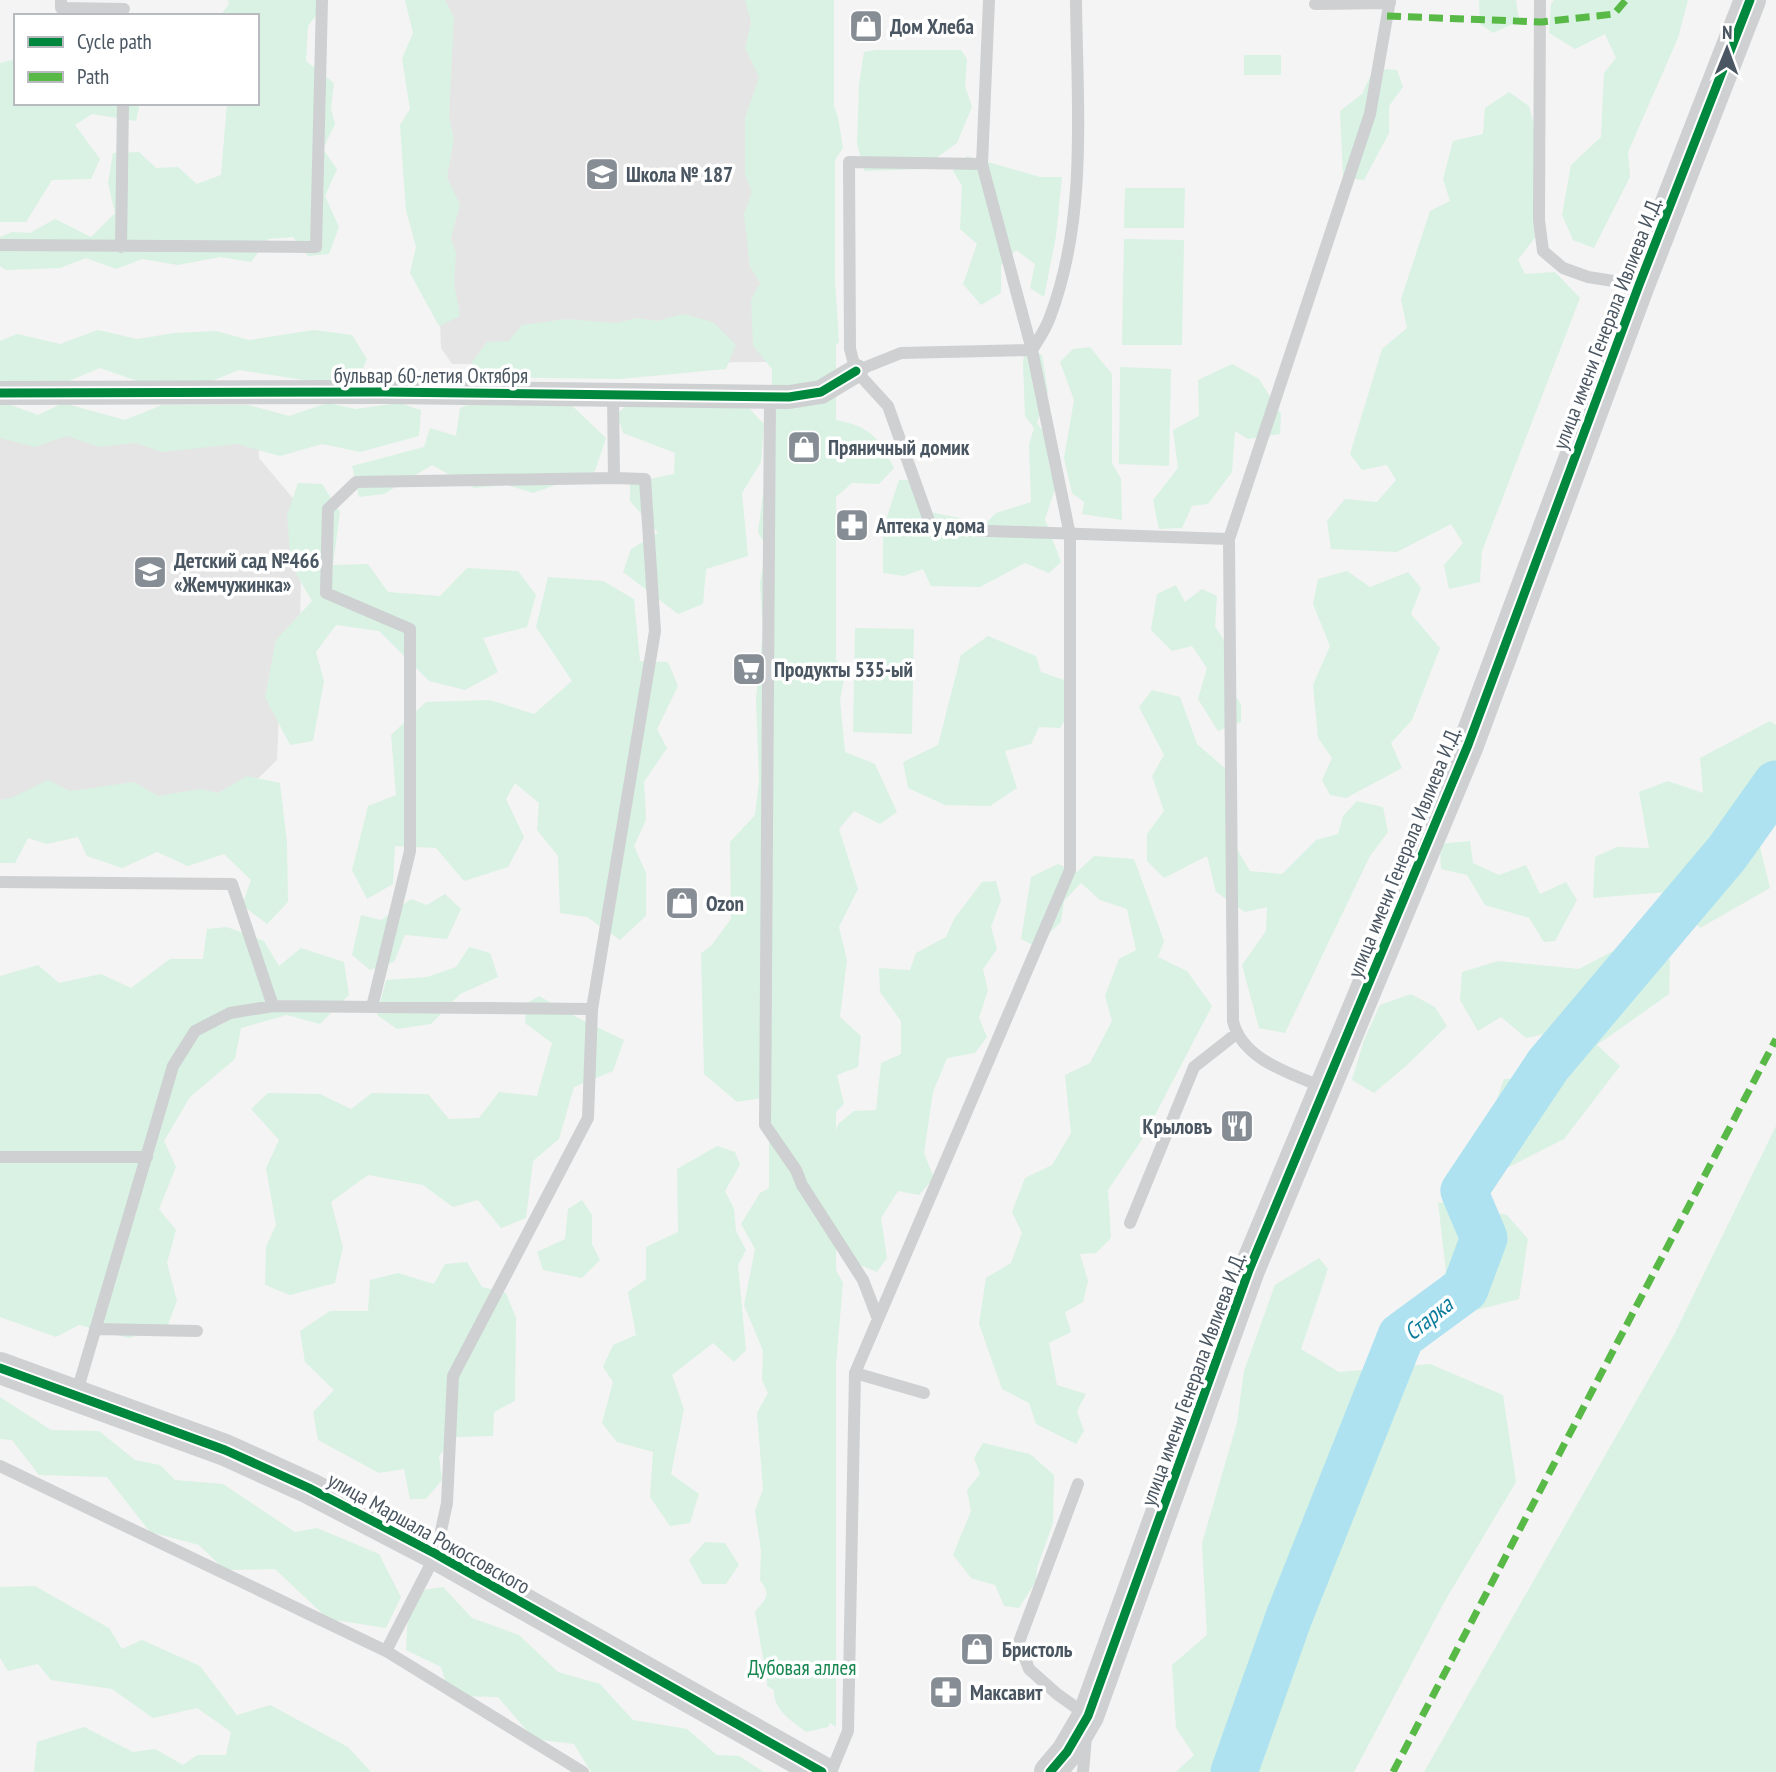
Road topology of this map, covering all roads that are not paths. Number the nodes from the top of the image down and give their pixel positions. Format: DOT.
graph roads {
  1 [pos="61,0"];
  2 [pos="321,0"];
  3 [pos="989,0"];
  4 [pos="1076,0"];
  5 [pos="1540,0"];
  6 [pos="1750,0"];
  7 [pos="1390,1"];
  8 [pos="1315,4"];
  9 [pos="124,8"];
  10 [pos="123,105"];
  11 [pos="982,164"];
  12 [pos="0,245"];
  13 [pos="121,247"];
  14 [pos="1639,285"];
  15 [pos="1032,350"];
  16 [pos="856,371"];
  17 [pos="0,393"];
  18 [pos="613,394"];
  19 [pos="770,396"];
  20 [pos="614,478"];
  21 [pos="1070,535"];
  22 [pos="1228,538"];
  23 [pos="0,882"];
  24 [pos="273,1006"];
  25 [pos="372,1007"];
  26 [pos="592,1009"];
  27 [pos="1236,1034"];
  28 [pos="1326,1088"];
  29 [pos="0,1157"];
  30 [pos="147,1157"];
  31 [pos="1129,1223"];
  32 [pos="878,1319"];
  33 [pos="95,1329"];
  34 [pos="197,1331"];
  35 [pos="0,1368"];
  36 [pos="855,1373"];
  37 [pos="924,1393"];
  38 [pos="76,1395"];
  39 [pos="0,1466"];
  40 [pos="1078,1484"];
  41 [pos="436,1554"];
  42 [pos="386,1651"];
  43 [pos="1088,1716"];
  44 [pos="583,1772"];
  45 [pos="822,1772"];
  46 [pos="831,1772"];
  47 [pos="1050,1772"];
  48 [pos="1083,1772"];
  1 -- 9 [label="lane"];
  2 -- 13 [label="lane"];
  3 -- 11 [label="lane"];
  4 -- 15 [label="lane"];
  5 -- 14 [label="lane"];
  6 -- 14 [label="street, улица имени Генерала Ивлиева И.Д."];
  7 -- 8 [label="lane"];
  7 -- 22 [label="lane"];
  10 -- 13 [label="lane"];
  11 -- 15 [label="lane"];
  11 -- 16 [label="lane"];
  12 -- 13 [label="lane"];
  14 -- 28 [label="street, улица имени Генерала Ивлиева И.Д."];
  15 -- 16 [label="lane"];
  15 -- 21 [label="lane"];
  16 -- 19 [label="street, бульвар 60-летия Октября"];
  16 -- 21 [label="lane"];
  17 -- 18 [label="street, бульвар 60-летия Октября"];
  18 -- 19 [label="street, бульвар 60-летия Октября"];
  18 -- 20 [label="lane"];
  19 -- 32 [label="lane"];
  20 -- 25 [label="lane"];
  20 -- 26 [label="lane"];
  21 -- 22 [label="lane"];
  21 -- 32 [label="lane"];
  22 -- 27 [label="lane"];
  23 -- 24 [label="lane"];
  24 -- 25 [label="lane"];
  24 -- 30 [label="lane"];
  25 -- 26 [label="lane"];
  26 -- 41 [label="lane"];
  27 -- 28 [label="lane"];
  27 -- 31 [label="lane"];
  28 -- 43 [label="street, улица имени Генерала Ивлиева И.Д."];
  29 -- 30 [label="lane"];
  30 -- 33 [label="lane"];
  32 -- 36 [label="lane"];
  33 -- 34 [label="lane"];
  33 -- 38 [label="lane"];
  35 -- 38 [label="street, улица Маршала Рокоссовского"];
  36 -- 37 [label="lane"];
  36 -- 46 [label="lane"];
  38 -- 41 [label="street, улица Маршала Рокоссовского"];
  39 -- 42 [label="lane"];
  40 -- 43 [label="lane"];
  41 -- 42 [label="lane"];
  41 -- 45 [label="street, улица Маршала Рокоссовского"];
  42 -- 44 [label="lane"];
  43 -- 47 [label="street, улица имени Генерала Ивлиева И.Д."];
  43 -- 48 [label="lane"];
}
